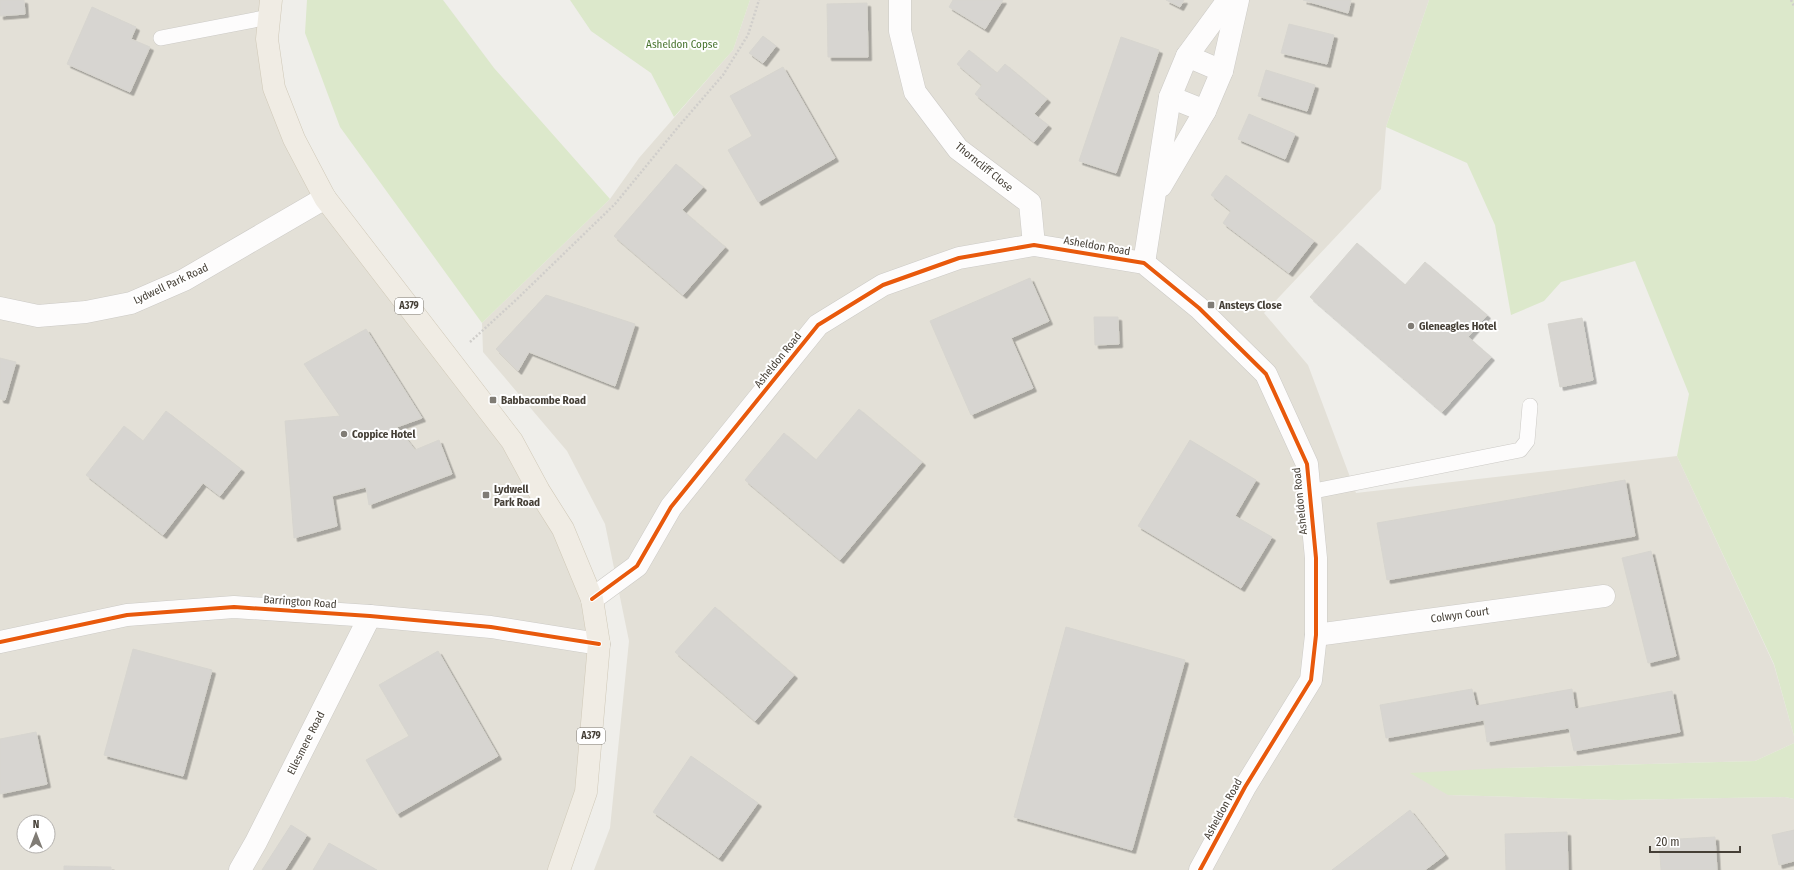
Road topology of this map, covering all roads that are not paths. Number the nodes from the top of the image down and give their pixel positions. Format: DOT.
graph roads {
  1 [pos="900,0"];
  2 [pos="1228,0"];
  3 [pos="1238,0"];
  4 [pos="270,9"];
  5 [pos="161,38"];
  6 [pos="1187,56"];
  7 [pos="1222,71"];
  8 [pos="1170,97"];
  9 [pos="1205,111"];
  10 [pos="1154,197"];
  11 [pos="325,198"];
  12 [pos="1034,245"];
  13 [pos="1144,264"];
  14 [pos="0,308"];
  15 [pos="1530,406"];
  16 [pos="1309,492"];
  17 [pos="1604,596"];
  18 [pos="592,598"];
  19 [pos="370,616"];
  20 [pos="1316,634"];
  21 [pos="0,642"];
  22 [pos="600,644"];
  23 [pos="240,870"];
  24 [pos="559,870"];
  25 [pos="1200,870"];
  1 -- 12 [label="street, Thorncliff Close"];
  2 -- 6 [label="street"];
  3 -- 7 [label="street"];
  4 -- 5 [label="lane"];
  4 -- 11 [label="main road, A379"];
  6 -- 7 [label="street"];
  6 -- 8 [label="street"];
  7 -- 9 [label="street"];
  8 -- 9 [label="street"];
  8 -- 10 [label="street"];
  9 -- 10 [label="street"];
  10 -- 13 [label="street"];
  11 -- 14 [label="street, Lydwell Park Road"];
  11 -- 18 [label="main road, A379"];
  12 -- 13 [label="street, Asheldon Road"];
  12 -- 18 [label="street, Asheldon Road"];
  13 -- 16 [label="street, Asheldon Road"];
  15 -- 16 [label="lane"];
  16 -- 20 [label="street, Asheldon Road"];
  17 -- 20 [label="street, Colwyn Court"];
  18 -- 22 [label="main road, A379"];
  19 -- 21 [label="street, Barrington Road"];
  19 -- 22 [label="street, Barrington Road"];
  19 -- 23 [label="street, Ellesmere Road"];
  20 -- 25 [label="street, Asheldon Road"];
  22 -- 24 [label="main road, A379"];
}
